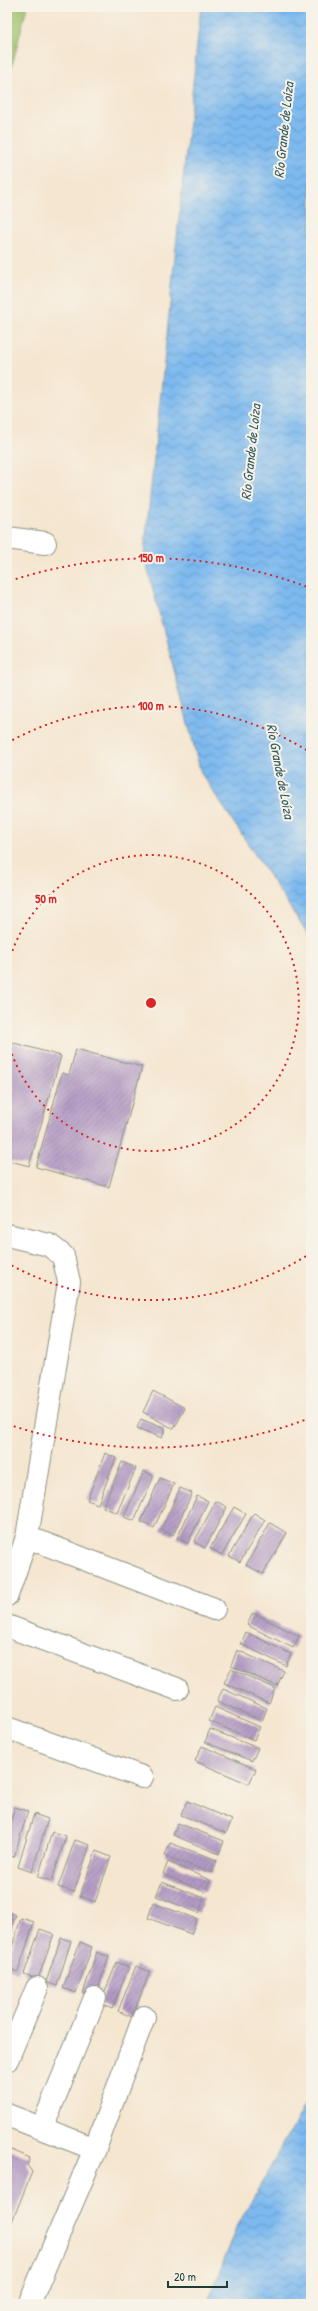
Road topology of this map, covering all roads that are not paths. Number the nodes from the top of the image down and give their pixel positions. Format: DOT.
graph roads {
  1 [pos="7,538"];
  2 [pos="46,543"];
  3 [pos="7,1234"];
  4 [pos="27,1537"];
  5 [pos="7,1595"];
  6 [pos="214,1609"];
  7 [pos="7,1626"];
  8 [pos="176,1689"];
  9 [pos="7,1728"];
  10 [pos="142,1776"];
  11 [pos="37,1988"];
  12 [pos="95,1998"];
  13 [pos="144,2017"];
  14 [pos="7,2060"];
  15 [pos="7,2115"];
  16 [pos="42,2128"];
  17 [pos="95,2149"];
  18 [pos="29,2304"];
  1 -- 2 [label="street"];
  3 -- 4 [label="street"];
  4 -- 5 [label="street"];
  4 -- 6 [label="street"];
  7 -- 8 [label="street"];
  9 -- 10 [label="street"];
  11 -- 14 [label="street"];
  12 -- 16 [label="street"];
  13 -- 17 [label="street"];
  15 -- 16 [label="street"];
  16 -- 17 [label="street"];
  17 -- 18 [label="street"];
}
